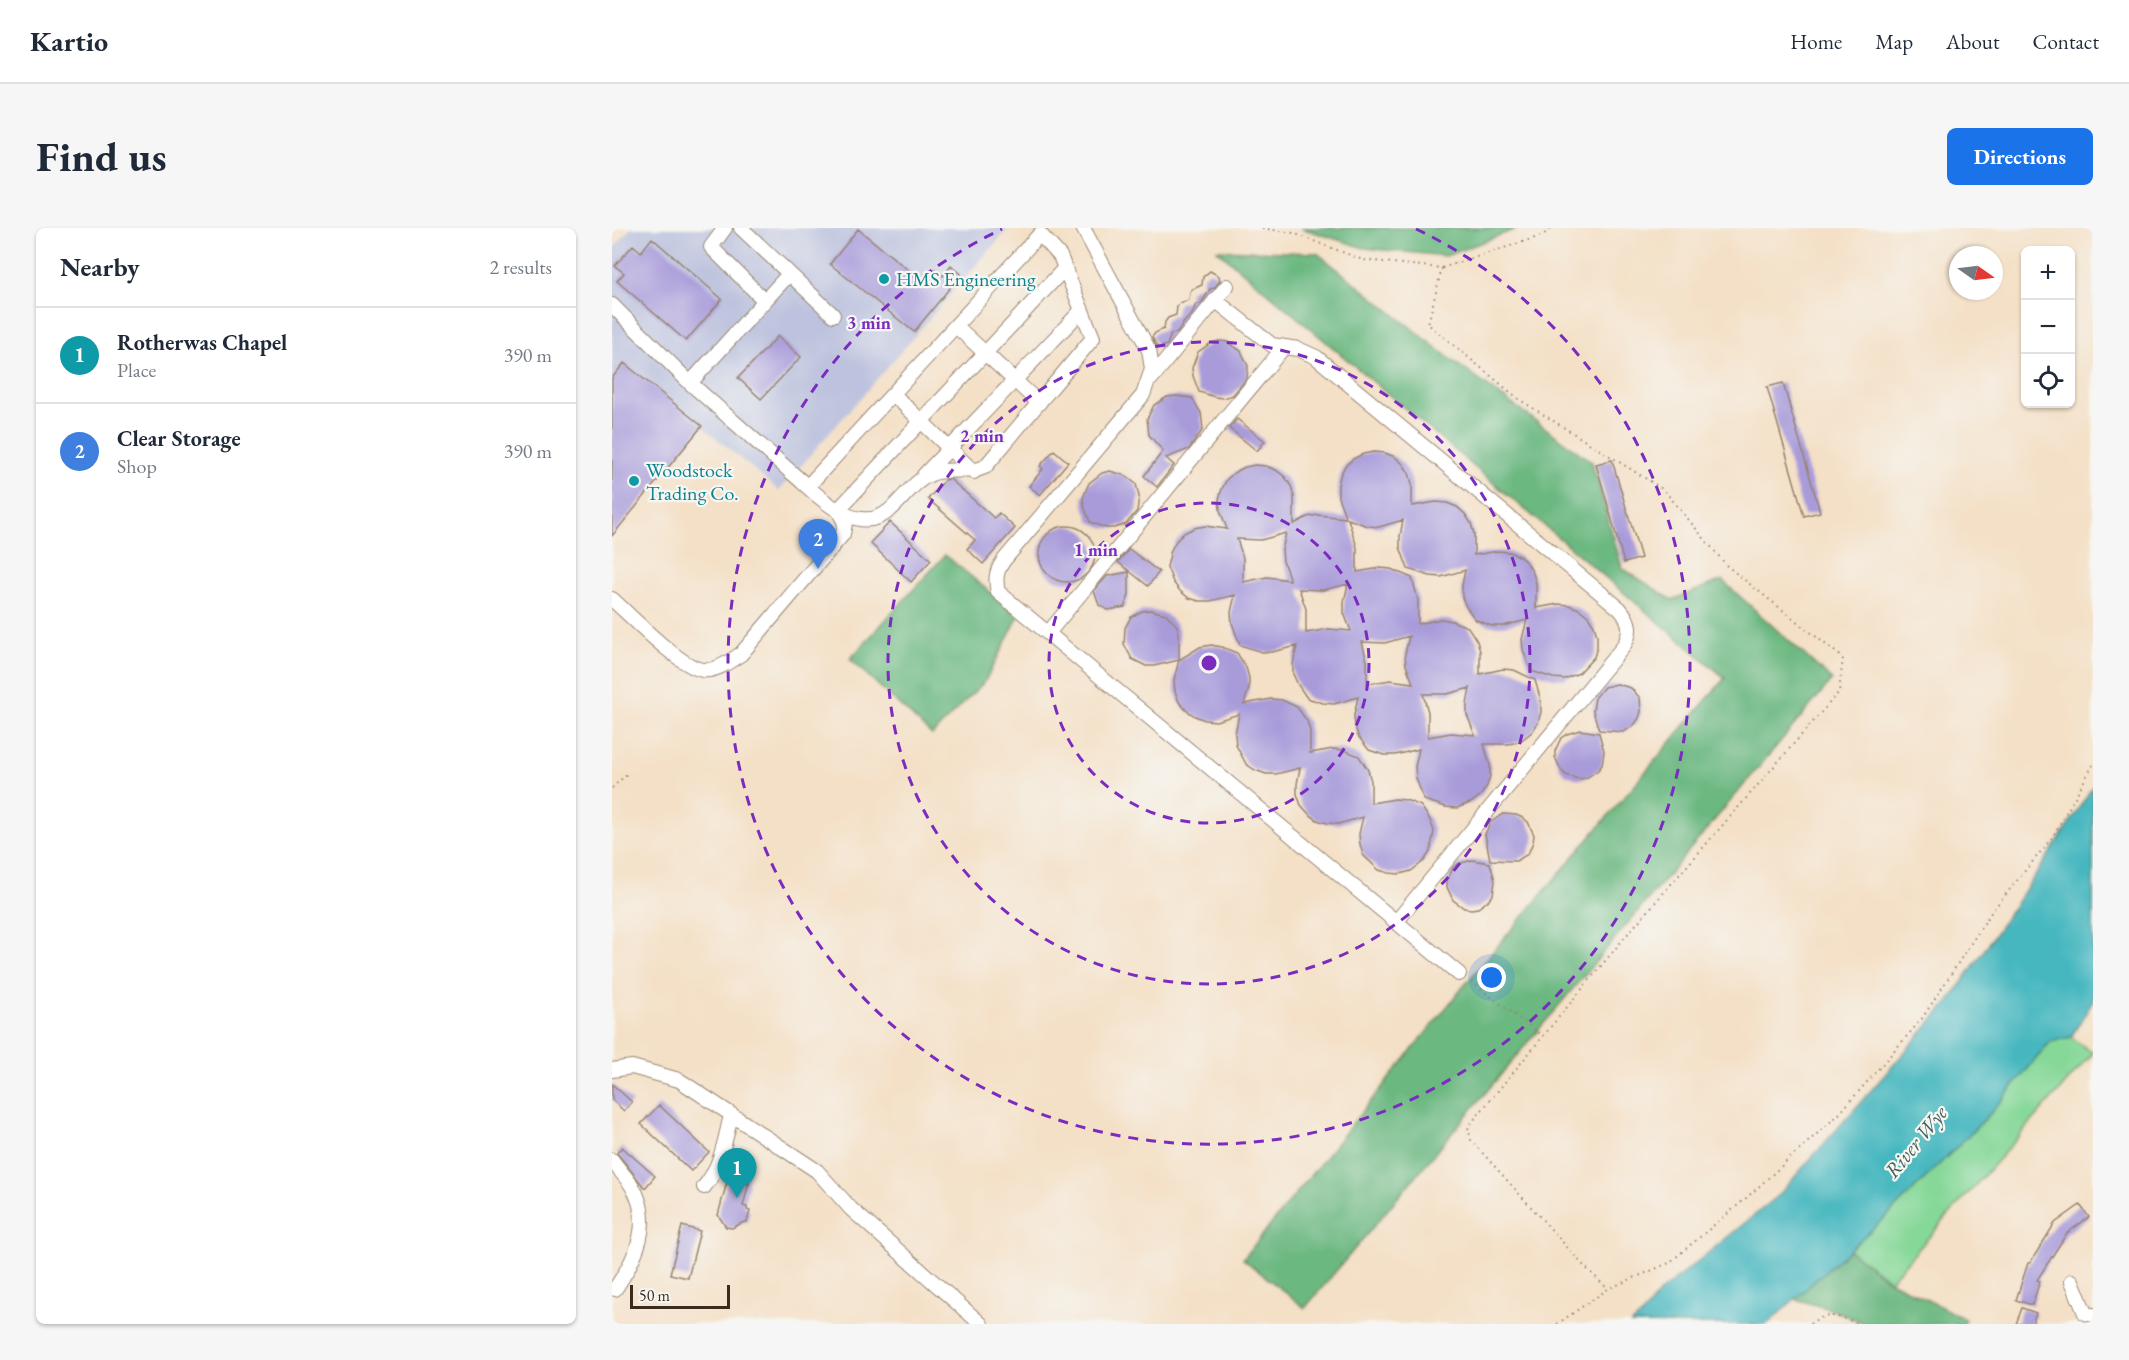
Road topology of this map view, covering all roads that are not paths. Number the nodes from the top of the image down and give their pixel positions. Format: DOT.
graph roads {
  1 [pos="725,228"];
  2 [pos="741,228"];
  3 [pos="1083,228"];
  4 [pos="1065,268"];
  5 [pos="789,274"];
  6 [pos="1227,286"];
  7 [pos="1215,300"];
  8 [pos="765,301"];
  9 [pos="612,305"];
  10 [pos="1082,310"];
  11 [pos="833,315"];
  12 [pos="956,326"];
  13 [pos="1284,347"];
  14 [pos="985,353"];
  15 [pos="1014,380"];
  16 [pos="1150,380"];
  17 [pos="690,383"];
  18 [pos="893,394"];
  19 [pos="1039,403"];
  20 [pos="921,421"];
  21 [pos="950,448"];
  22 [pos="974,472"];
  23 [pos="917,483"];
  24 [pos="808,486"];
  25 [pos="838,510"];
  26 [pos="612,599"];
  27 [pos="1049,632"];
  28 [pos="1396,922"];
  29 [pos="1459,974"];
  30 [pos="612,1070"];
  31 [pos="731,1115"];
  32 [pos="612,1160"];
  33 [pos="704,1187"];
  34 [pos="2072,1281"];
  35 [pos="615,1289"];
  36 [pos="2093,1315"];
  37 [pos="981,1324"];
  1 -- 8 [label="street"];
  2 -- 5 [label="street"];
  3 -- 16 [label="street"];
  4 -- 10 [label="street"];
  4 -- 12 [label="street"];
  4 -- 14 [label="street"];
  5 -- 8 [label="street"];
  5 -- 11 [label="street"];
  6 -- 7 [label="street"];
  7 -- 13 [label="street"];
  7 -- 16 [label="street"];
  8 -- 17 [label="street"];
  9 -- 17 [label="street"];
  10 -- 15 [label="street"];
  10 -- 19 [label="street"];
  12 -- 14 [label="street"];
  12 -- 18 [label="street"];
  13 -- 27 [label="street"];
  13 -- 28 [label="street"];
  14 -- 15 [label="street"];
  14 -- 20 [label="street"];
  15 -- 19 [label="street"];
  15 -- 21 [label="street"];
  16 -- 27 [label="street"];
  17 -- 24 [label="street"];
  18 -- 20 [label="street"];
  18 -- 24 [label="street"];
  19 -- 22 [label="street"];
  20 -- 21 [label="street"];
  20 -- 25 [label="street"];
  21 -- 22 [label="street"];
  21 -- 23 [label="street"];
  22 -- 23 [label="street"];
  23 -- 25 [label="street"];
  24 -- 25 [label="street"];
  25 -- 26 [label="street"];
  27 -- 28 [label="street"];
  28 -- 29 [label="street"];
  30 -- 31 [label="street"];
  31 -- 33 [label="street"];
  31 -- 37 [label="street"];
  32 -- 35 [label="street"];
  34 -- 36 [label="street"];
}
